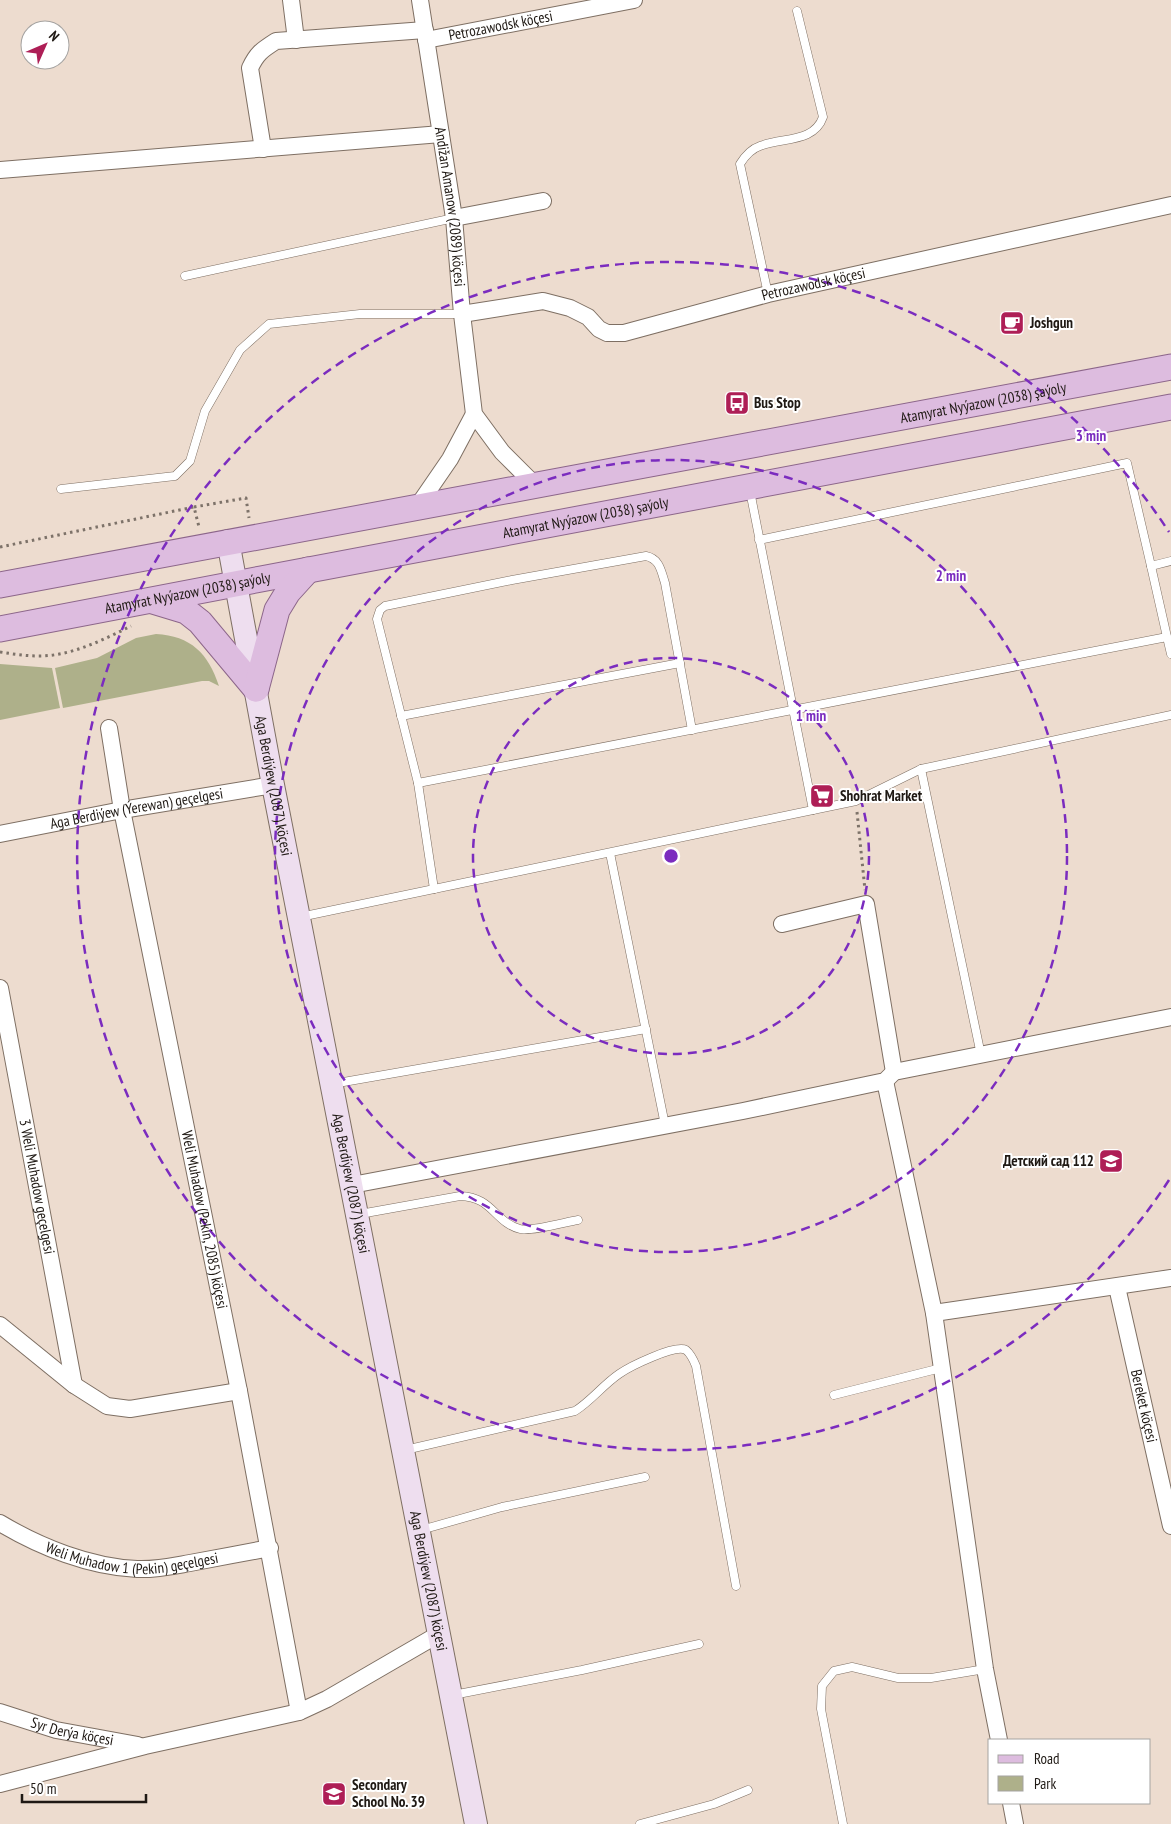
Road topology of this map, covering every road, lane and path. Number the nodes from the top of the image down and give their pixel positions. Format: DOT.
graph roads {
  1 [pos="291,0"];
  2 [pos="420,0"];
  3 [pos="634,0"];
  4 [pos="796,11"];
  5 [pos="425,35"];
  6 [pos="296,40"];
  7 [pos="441,134"];
  8 [pos="263,149"];
  9 [pos="0,170"];
  10 [pos="543,201"];
  11 [pos="1171,205"];
  12 [pos="454,218"];
  13 [pos="185,276"];
  14 [pos="768,294"];
  15 [pos="462,314"];
  16 [pos="1171,368"];
  17 [pos="1171,407"];
  18 [pos="474,414"];
  19 [pos="536,486"];
  20 [pos="749,486"];
  21 [pos="61,489"];
  22 [pos="194,507"];
  23 [pos="417,507"];
  24 [pos="253,536"];
  25 [pos="760,540"];
  26 [pos="228,541"];
  27 [pos="203,546"];
  28 [pos="0,547"];
  29 [pos="1171,561"];
  30 [pos="1151,566"];
  31 [pos="308,570"];
  32 [pos="236,583"];
  33 [pos="0,585"];
  34 [pos="150,600"];
  35 [pos="138,622"];
  36 [pos="0,630"];
  37 [pos="1167,637"];
  38 [pos="0,652"];
  39 [pos="1171,654"];
  40 [pos="680,663"];
  41 [pos="256,688"];
  42 [pos="793,710"];
  43 [pos="1171,715"];
  44 [pos="400,716"];
  45 [pos="109,728"];
  46 [pos="692,730"];
  47 [pos="921,769"];
  48 [pos="418,783"];
  49 [pos="273,785"];
  50 [pos="856,801"];
  51 [pos="122,810"];
  52 [pos="812,810"];
  53 [pos="0,834"];
  54 [pos="610,853"];
  55 [pos="434,890"];
  56 [pos="866,904"];
  57 [pos="300,917"];
  58 [pos="782,924"];
  59 [pos="0,991"];
  60 [pos="1171,1017"];
  61 [pos="646,1029"];
  62 [pos="981,1055"];
  63 [pos="889,1077"];
  64 [pos="332,1084"];
  65 [pos="665,1125"];
  66 [pos="352,1185"];
  67 [pos="358,1215"];
  68 [pos="578,1220"];
  69 [pos="1171,1278"];
  70 [pos="1116,1287"];
  71 [pos="934,1313"];
  72 [pos="0,1325"];
  73 [pos="941,1368"];
  74 [pos="74,1385"];
  75 [pos="239,1391"];
  76 [pos="834,1394"];
  77 [pos="403,1451"];
  78 [pos="645,1477"];
  79 [pos="0,1523"];
  80 [pos="1171,1526"];
  81 [pos="419,1531"];
  82 [pos="270,1548"];
  83 [pos="736,1586"];
  84 [pos="439,1634"];
  85 [pos="699,1644"];
  86 [pos="985,1669"];
  87 [pos="451,1696"];
  88 [pos="0,1712"];
  89 [pos="299,1712"];
  90 [pos="999,1739"];
  91 [pos="145,1746"];
  92 [pos="0,1784"];
  93 [pos="748,1790"];
  94 [pos="1010,1804"];
  95 [pos="476,1824"];
  96 [pos="640,1824"];
  97 [pos="844,1824"];
  98 [pos="1015,1824"];
  1 -- 6 [label="street"];
  2 -- 5 [label="street, Andižan Amanow (2089) köçesi"];
  3 -- 5 [label="street, Petrozawodsk köçesi"];
  4 -- 14 [label="lane"];
  5 -- 6 [label="street, Petrozawodsk köçesi"];
  5 -- 7 [label="street, Andižan Amanow (2089) köçesi"];
  6 -- 8 [label="street, Petrozawodsk köçesi"];
  7 -- 8 [label="street"];
  7 -- 12 [label="street, Andižan Amanow (2089) köçesi"];
  8 -- 9 [label="street"];
  10 -- 12 [label="street"];
  11 -- 14 [label="street, Petrozawodsk köçesi"];
  12 -- 13 [label="lane"];
  12 -- 15 [label="street, Andižan Amanow (2089) köçesi"];
  14 -- 15 [label="street, Petrozawodsk köçesi"];
  15 -- 18 [label="street, Andižan Amanow (2089) köçesi"];
  15 -- 21 [label="lane"];
  16 -- 19 [label="main road, Atamyrat Nyýazow (2038) şaýoly"];
  17 -- 20 [label="main road, Atamyrat Nyýazow (2038) şaýoly"];
  18 -- 19 [label="street, Andižan Amanow (2089) köçesi"];
  18 -- 23 [label="street"];
  19 -- 23 [label="main road, Atamyrat Nyýazow (2038) şaýoly"];
  20 -- 25 [label="lane"];
  20 -- 31 [label="main road, Atamyrat Nyýazow (2038) şaýoly"];
  22 -- 24 [label="path"];
  22 -- 27 [label="path"];
  22 -- 28 [label="path"];
  23 -- 24 [label="main road, Atamyrat Nyýazow (2038) şaýoly"];
  24 -- 26 [label="main road, Atamyrat Nyýazow (2038) şaýoly"];
  25 -- 30 [label="lane"];
  25 -- 42 [label="lane"];
  26 -- 27 [label="main road, Atamyrat Nyýazow (2038) şaýoly"];
  26 -- 32 [label="street, Aga Berdiýew (2087) köçesi"];
  27 -- 33 [label="main road, Atamyrat Nyýazow (2038) şaýoly"];
  29 -- 30 [label="lane"];
  30 -- 37 [label="lane"];
  31 -- 32 [label="main road, Atamyrat Nyýazow (2038) şaýoly"];
  31 -- 41 [label="main road"];
  32 -- 34 [label="main road, Atamyrat Nyýazow (2038) şaýoly"];
  32 -- 41 [label="street, Aga Berdiýew (2087) köçesi"];
  34 -- 36 [label="main road, Atamyrat Nyýazow (2038) şaýoly"];
  34 -- 41 [label="main road"];
  35 -- 38 [label="path"];
  37 -- 39 [label="lane"];
  37 -- 42 [label="lane"];
  40 -- 44 [label="lane"];
  40 -- 44 [label="lane"];
  40 -- 46 [label="lane"];
  41 -- 49 [label="street, Aga Berdiýew (2087) köçesi"];
  42 -- 46 [label="lane"];
  42 -- 52 [label="lane"];
  43 -- 47 [label="lane"];
  44 -- 48 [label="lane"];
  45 -- 51 [label="street, Weli Muhadow (Pekin, 2085) köçesi"];
  46 -- 48 [label="lane"];
  47 -- 50 [label="lane"];
  47 -- 62 [label="lane"];
  48 -- 55 [label="lane"];
  49 -- 51 [label="street, Aga Berdiýew (Ýerewan) geçelgesi"];
  49 -- 57 [label="street, Aga Berdiýew (2087) köçesi"];
  50 -- 52 [label="lane"];
  50 -- 56 [label="path"];
  51 -- 53 [label="street, Aga Berdiýew (Ýerewan) geçelgesi"];
  51 -- 75 [label="street, Weli Muhadow (Pekin, 2085) köçesi"];
  52 -- 54 [label="lane"];
  54 -- 55 [label="lane"];
  54 -- 61 [label="lane"];
  55 -- 57 [label="lane"];
  56 -- 58 [label="street"];
  56 -- 63 [label="street"];
  57 -- 64 [label="street, Aga Berdiýew (2087) köçesi"];
  59 -- 74 [label="street, 3 Weli Muhadow geçelgesi"];
  60 -- 62 [label="street"];
  61 -- 64 [label="lane"];
  61 -- 65 [label="lane"];
  62 -- 63 [label="street"];
  63 -- 65 [label="street"];
  63 -- 71 [label="street"];
  64 -- 66 [label="street, Aga Berdiýew (2087) köçesi"];
  65 -- 66 [label="street"];
  66 -- 67 [label="street, Aga Berdiýew (2087) köçesi"];
  67 -- 68 [label="lane"];
  67 -- 77 [label="street, Aga Berdiýew (2087) köçesi"];
  69 -- 70 [label="street"];
  70 -- 71 [label="street"];
  70 -- 80 [label="street, Bereket köçesi"];
  71 -- 73 [label="street"];
  72 -- 74 [label="street"];
  73 -- 76 [label="lane"];
  73 -- 86 [label="street"];
  74 -- 75 [label="street"];
  75 -- 82 [label="street, Weli Muhadow (Pekin, 2085) köçesi"];
  77 -- 81 [label="street, Aga Berdiýew (2087) köçesi"];
  77 -- 83 [label="lane"];
  78 -- 81 [label="lane"];
  79 -- 82 [label="street, Weli Muhadow 1 (Pekin) geçelgesi"];
  81 -- 84 [label="street, Aga Berdiýew (2087) köçesi"];
  82 -- 89 [label="street, Weli Muhadow (Pekin, 2085) köçesi"];
  84 -- 87 [label="street, Aga Berdiýew (2087) köçesi"];
  84 -- 89 [label="street"];
  85 -- 87 [label="lane"];
  86 -- 90 [label="street"];
  86 -- 97 [label="lane"];
  87 -- 95 [label="street, Aga Berdiýew (2087) köçesi"];
  88 -- 91 [label="street, Syr Derýa köçesi"];
  89 -- 91 [label="street"];
  91 -- 92 [label="street"];
  93 -- 96 [label="lane"];
  94 -- 98 [label="street"];
}
